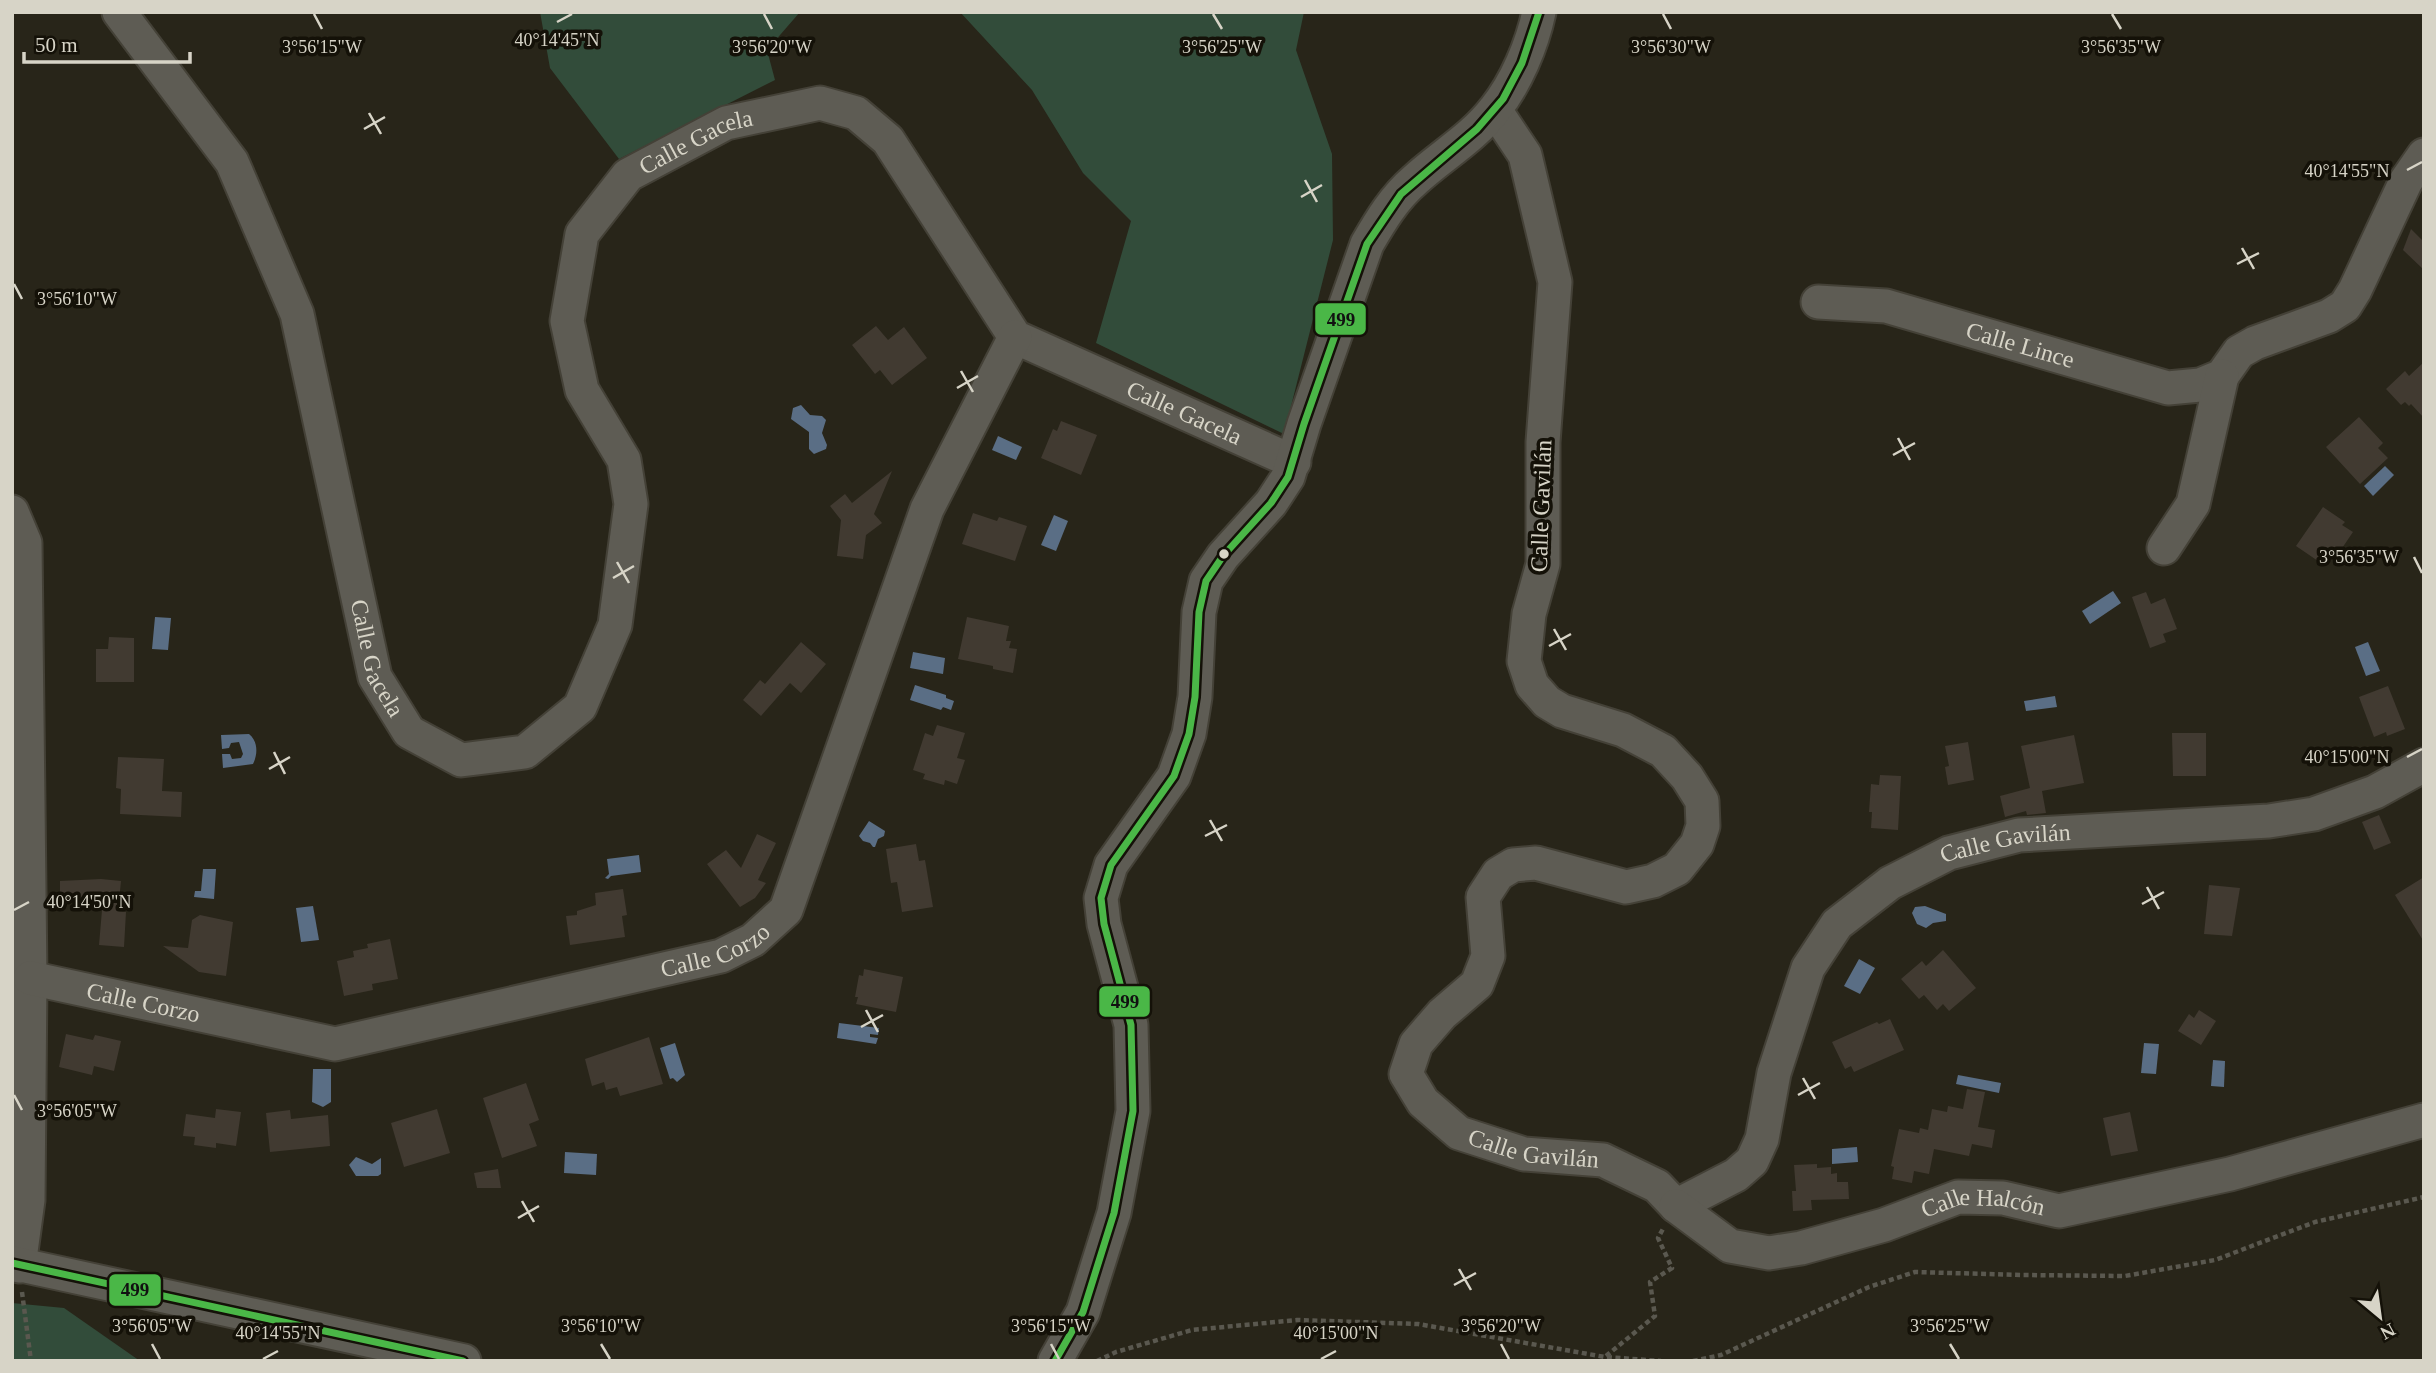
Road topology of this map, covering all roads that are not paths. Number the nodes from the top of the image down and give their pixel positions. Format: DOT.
graph roads {
  1 [pos="119,12"];
  2 [pos="1539,12"];
  3 [pos="1495,110"];
  4 [pos="2424,155"];
  5 [pos="1818,302"];
  6 [pos="1015,337"];
  7 [pos="2222,376"];
  8 [pos="1294,462"];
  9 [pos="12,512"];
  10 [pos="2164,548"];
  11 [pos="2424,765"];
  12 [pos="30,978"];
  13 [pos="2424,1120"];
  14 [pos="1676,1206"];
  15 [pos="15,1265"];
  16 [pos="464,1361"];
  17 [pos="1055,1361"];
  1 -- 6 [label="street, Calle Gacela"];
  2 -- 3 [label="street"];
  3 -- 8 [label="street"];
  3 -- 14 [label="street, Calle Gavilán"];
  4 -- 7 [label="street"];
  5 -- 7 [label="street, Calle Lince"];
  6 -- 8 [label="street, Calle Gacela"];
  6 -- 12 [label="street, Calle Corzo"];
  7 -- 10 [label="street"];
  8 -- 17 [label="street"];
  9 -- 12 [label="street"];
  11 -- 14 [label="street, Calle Gavilán"];
  12 -- 15 [label="street"];
  13 -- 14 [label="street, Calle Halcón"];
  15 -- 16 [label="street"];
}
